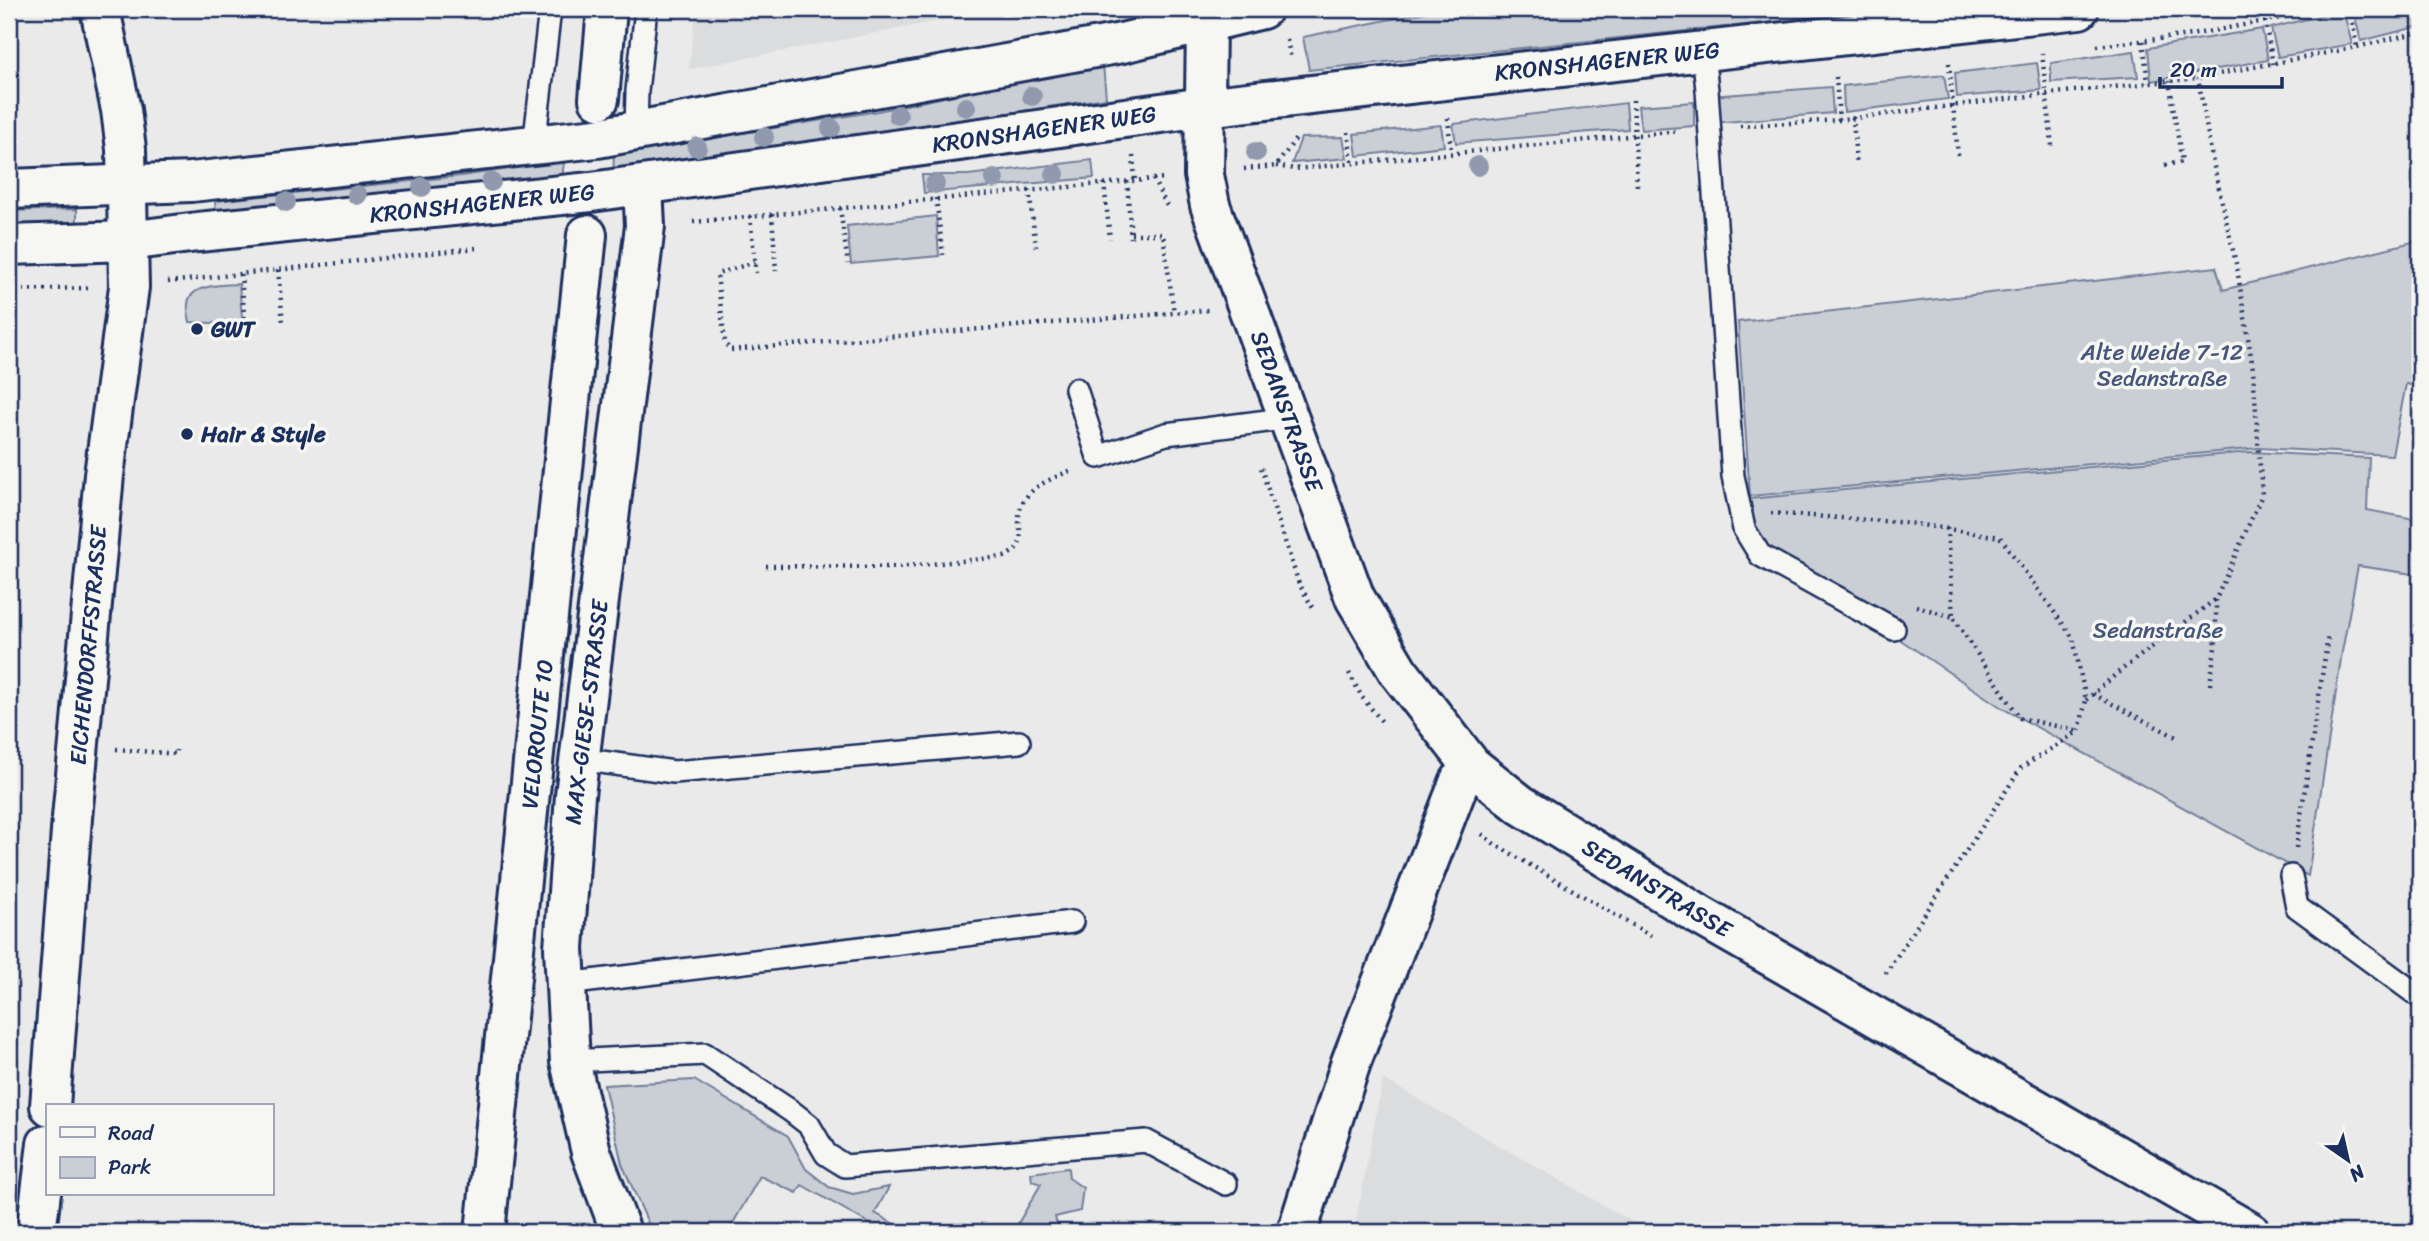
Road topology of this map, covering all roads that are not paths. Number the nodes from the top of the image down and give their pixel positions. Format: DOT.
graph roads {
  1 [pos="100,9"];
  2 [pos="550,9"];
  3 [pos="607,9"];
  4 [pos="646,9"];
  5 [pos="1262,9"];
  6 [pos="2079,9"];
  7 [pos="1205,16"];
  8 [pos="1703,51"];
  9 [pos="599,99"];
  10 [pos="1204,107"];
  11 [pos="636,130"];
  12 [pos="534,146"];
  13 [pos="127,185"];
  14 [pos="643,186"];
  15 [pos="9,189"];
  16 [pos="587,235"];
  17 [pos="128,241"];
  18 [pos="9,245"];
  19 [pos="1076,389"];
  20 [pos="1290,418"];
  21 [pos="1895,629"];
  22 [pos="1019,742"];
  23 [pos="579,759"];
  24 [pos="1471,765"];
  25 [pos="2291,876"];
  26 [pos="1072,922"];
  27 [pos="566,984"];
  28 [pos="2420,997"];
  29 [pos="570,1061"];
  30 [pos="50,1104"];
  31 [pos="46,1152"];
  32 [pos="1226,1184"];
  33 [pos="36,1232"];
  34 [pos="485,1232"];
  35 [pos="621,1232"];
  36 [pos="1297,1232"];
  37 [pos="2250,1232"];
  1 -- 13 [label="street, EICHENDORFFSTRASSE"];
  2 -- 12 [label="lane"];
  3 -- 9 [label="street"];
  4 -- 11 [label="lane"];
  5 -- 7 [label="street"];
  6 -- 8 [label="street, KRONSHAGENER WEG"];
  7 -- 10 [label="street, SEDANSTRASSE"];
  7 -- 11 [label="street"];
  8 -- 10 [label="street, KRONSHAGENER WEG"];
  8 -- 21 [label="lane"];
  10 -- 14 [label="street, KRONSHAGENER WEG"];
  10 -- 20 [label="street, SEDANSTRASSE"];
  11 -- 12 [label="street"];
  12 -- 13 [label="street"];
  13 -- 15 [label="street"];
  13 -- 17 [label="street, EICHENDORFFSTRASSE"];
  14 -- 17 [label="street, KRONSHAGENER WEG"];
  14 -- 23 [label="street, MAX-GIESE-STRASSE"];
  16 -- 34 [label="street, VELOROUTE 10"];
  17 -- 18 [label="street, KRONSHAGENER WEG"];
  17 -- 30 [label="street, EICHENDORFFSTRASSE"];
  19 -- 20 [label="lane"];
  20 -- 24 [label="street, SEDANSTRASSE"];
  22 -- 23 [label="lane"];
  23 -- 27 [label="street, MAX-GIESE-STRASSE"];
  24 -- 36 [label="street"];
  24 -- 37 [label="street, SEDANSTRASSE"];
  25 -- 28 [label="lane"];
  26 -- 27 [label="lane"];
  27 -- 29 [label="street, MAX-GIESE-STRASSE"];
  29 -- 32 [label="lane"];
  29 -- 35 [label="street, MAX-GIESE-STRASSE"];
  31 -- 33 [label="street"];
}
